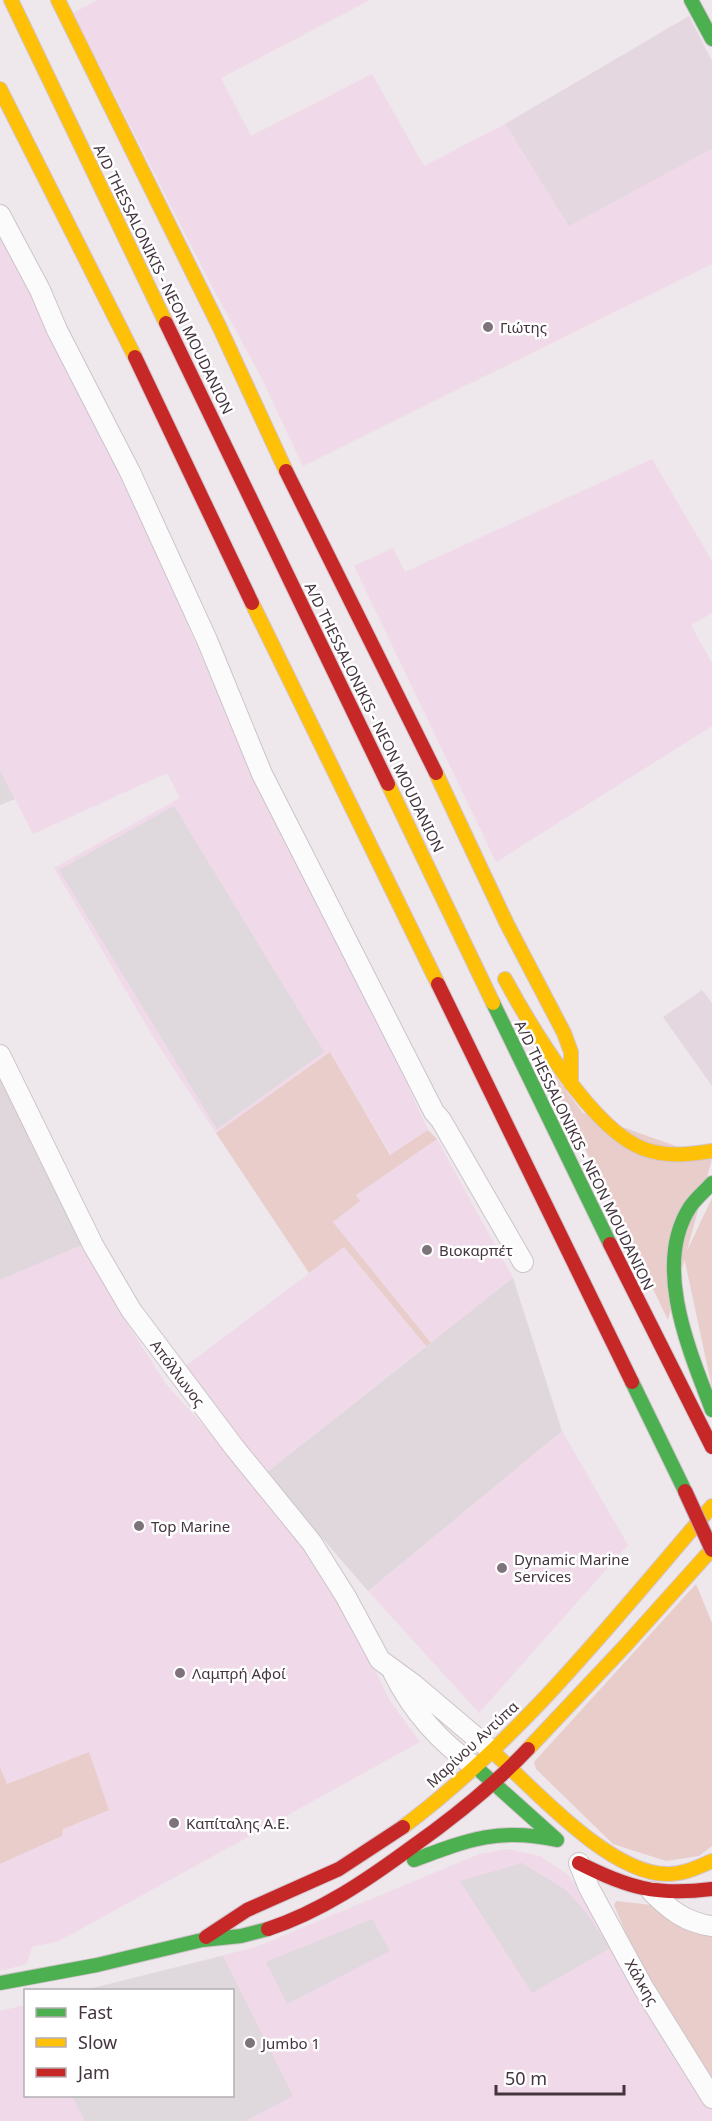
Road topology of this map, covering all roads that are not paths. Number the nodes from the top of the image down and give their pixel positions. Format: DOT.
graph roads {
  1 [pos="11,0"];
  2 [pos="58,0"];
  3 [pos="691,0"];
  4 [pos="712,39"];
  5 [pos="0,89"];
  6 [pos="0,215"];
  7 [pos="463,938"];
  8 [pos="0,1055"];
  9 [pos="571,1084"];
  10 [pos="712,1151"];
  11 [pos="712,1183"];
  12 [pos="523,1262"];
  13 [pos="712,1410"];
  14 [pos="712,1447"];
  15 [pos="712,1506"];
  16 [pos="712,1550"];
  17 [pos="390,1667"];
  18 [pos="492,1751"];
  19 [pos="475,1767"];
  20 [pos="510,1768"];
  21 [pos="493,1783"];
  22 [pos="557,1840"];
  23 [pos="712,1861"];
  24 [pos="579,1863"];
  25 [pos="381,1872"];
  26 [pos="712,1889"];
  27 [pos="652,1892"];
  28 [pos="712,1926"];
  29 [pos="202,1940"];
  30 [pos="0,1983"];
  31 [pos="712,2097"];
  1 -- 7 [label="main road, A/D THESSALONIKIS - NEON MOUDANION"];
  2 -- 9 [label="main road"];
  3 -- 4 [label="main road"];
  5 -- 16 [label="main road, bridge"];
  6 -- 12 [label="street"];
  7 -- 9 [label="main road"];
  7 -- 14 [label="main road, A/D THESSALONIKIS - NEON MOUDANION"];
  8 -- 17 [label="street, Απόλλωνος"];
  9 -- 10 [label="main road"];
  11 -- 13 [label="main road"];
  15 -- 18 [label="main road, Μαρίνου Αντύπα"];
  16 -- 20 [label="main road, Μαρίνου Αντύπα"];
  17 -- 18 [label="street"];
  17 -- 19 [label="street"];
  18 -- 19 [label="main road, Μαρίνου Αντύπα"];
  18 -- 20 [label="main road"];
  19 -- 21 [label="main road"];
  19 -- 29 [label="main road, Μαρίνου Αντύπα"];
  20 -- 21 [label="main road, Μαρίνου Αντύπα"];
  20 -- 23 [label="main road"];
  21 -- 22 [label="main road"];
  21 -- 25 [label="main road, Μαρίνου Αντύπα"];
  22 -- 24 [label="main road"];
  22 -- 25 [label="main road"];
  24 -- 27 [label="main road"];
  24 -- 31 [label="street, Χάλκης"];
  25 -- 29 [label="main road, Μαρίνου Αντύπα"];
  26 -- 27 [label="main road"];
  27 -- 28 [label="street"];
  29 -- 30 [label="main road, Μαρίνου Αντύπα"];
}
